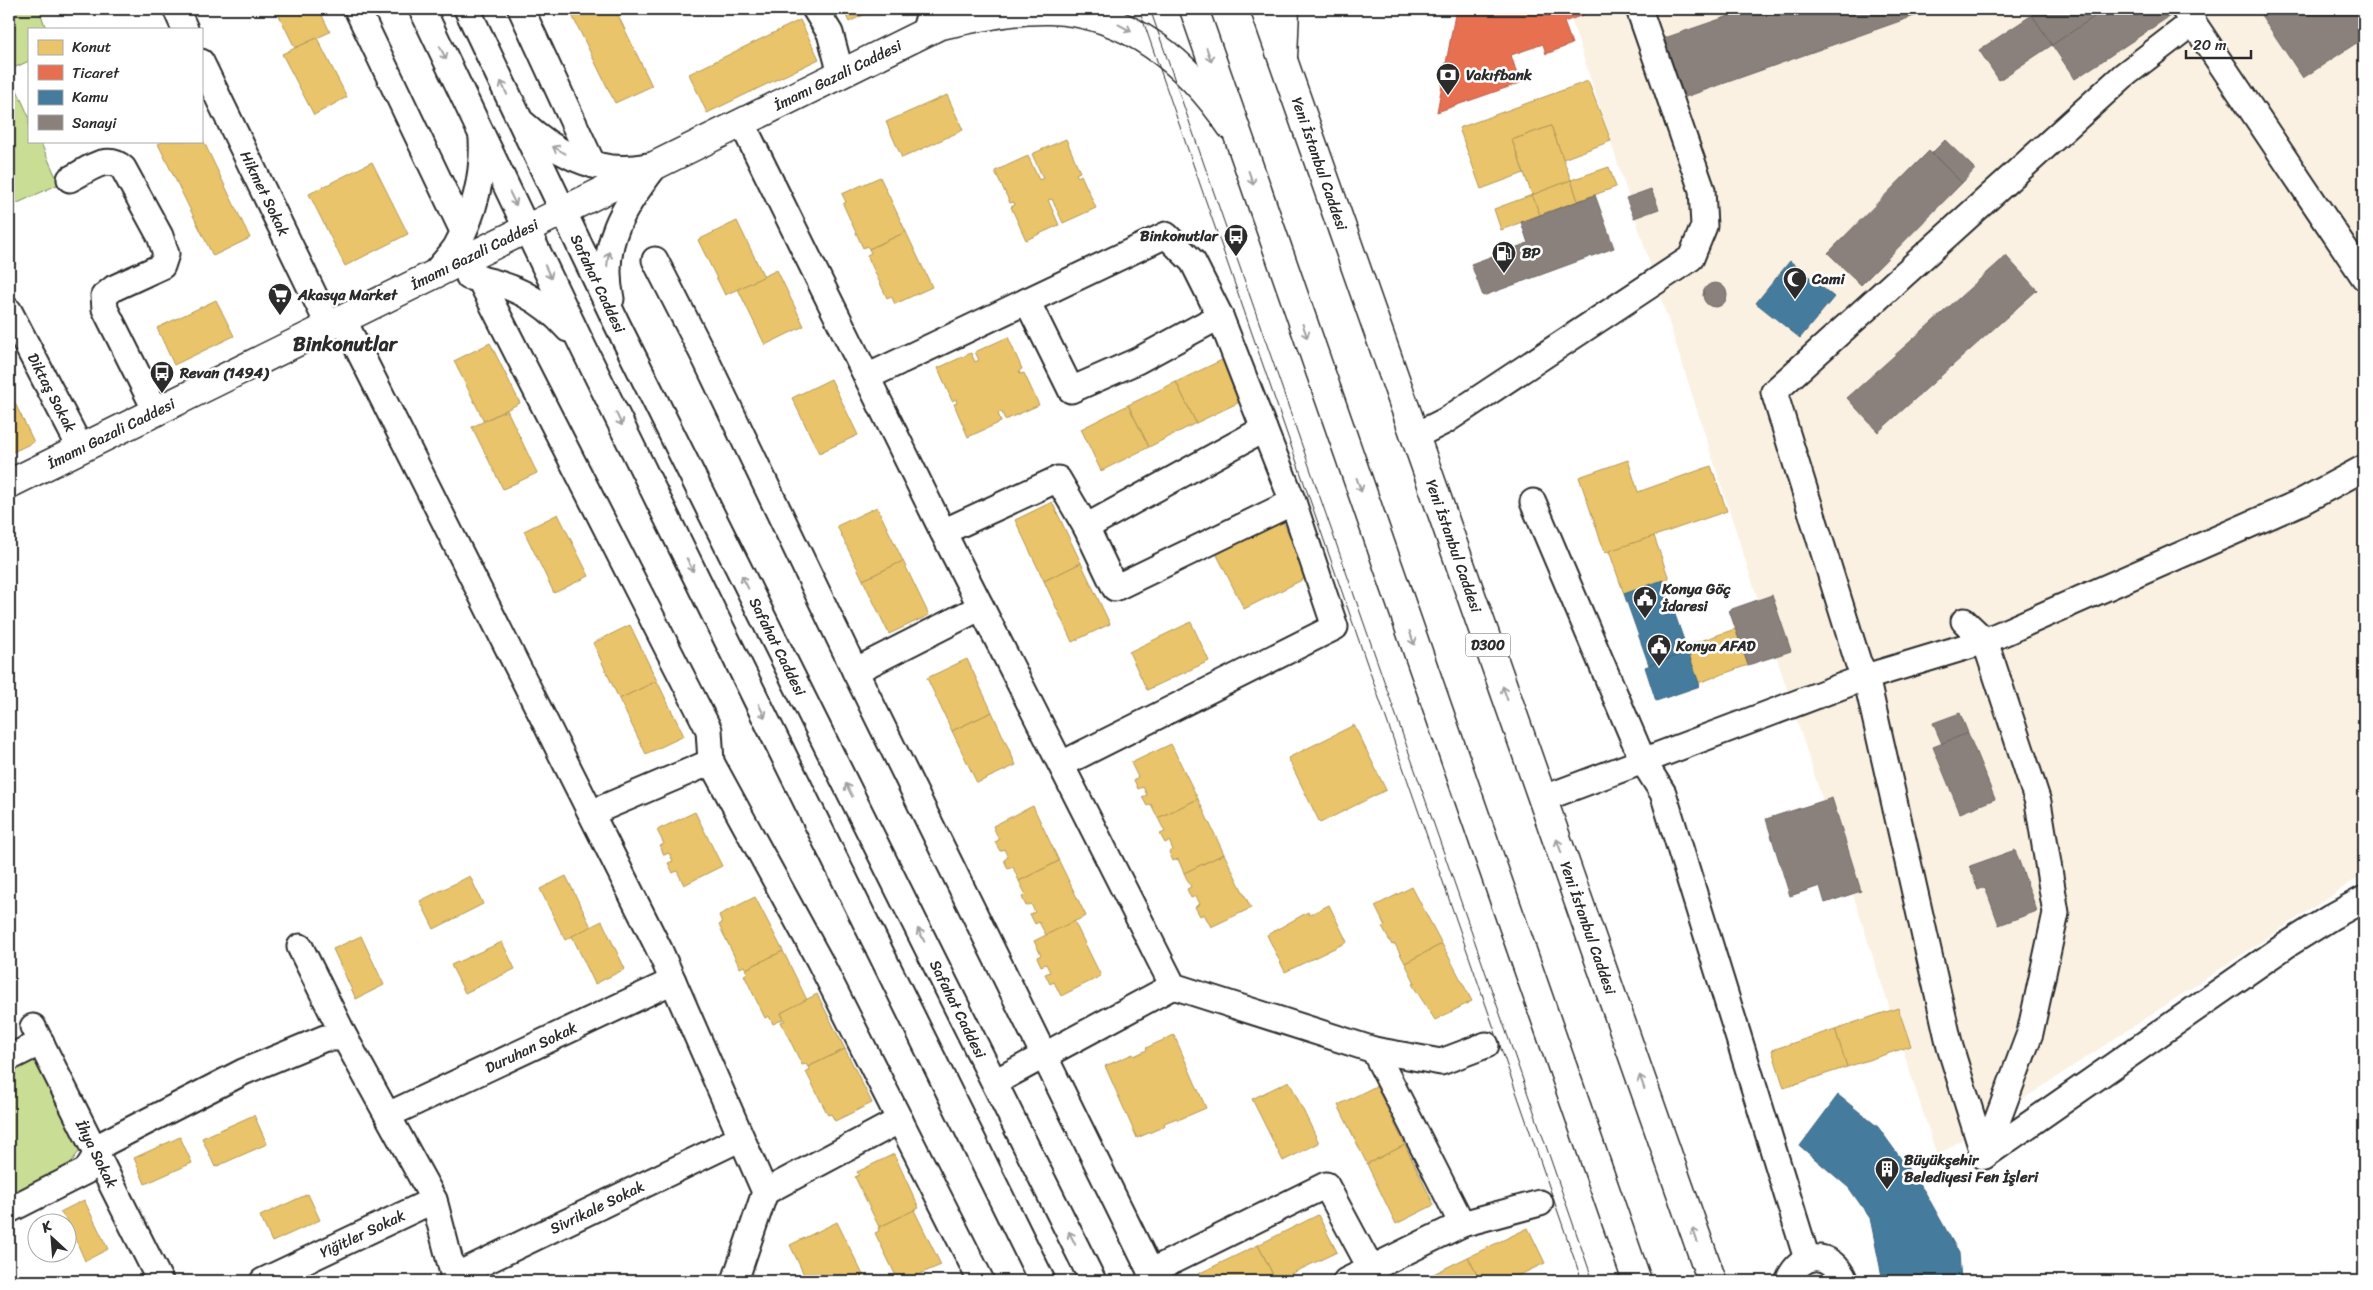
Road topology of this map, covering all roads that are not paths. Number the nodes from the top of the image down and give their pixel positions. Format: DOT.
graph roads {
  1 [pos="176,9"];
  2 [pos="357,9"];
  3 [pos="422,9"];
  4 [pos="467,9"];
  5 [pos="521,9"];
  6 [pos="816,9"];
  7 [pos="1194,9"];
  8 [pos="1265,9"];
  9 [pos="1285,9"];
  10 [pos="1639,9"];
  11 [pos="2188,15"];
  12 [pos="938,19"];
  13 [pos="185,28"];
  14 [pos="1283,60"];
  15 [pos="202,64"];
  16 [pos="841,74"];
  17 [pos="518,118"];
  18 [pos="742,122"];
  19 [pos="1235,132"];
  20 [pos="482,133"];
  21 [pos="593,165"];
  22 [pos="656,165"];
  23 [pos="70,179"];
  24 [pos="562,211"];
  25 [pos="527,228"];
  26 [pos="463,231"];
  27 [pos="655,260"];
  28 [pos="434,274"];
  29 [pos="2364,277"];
  30 [pos="480,278"];
  31 [pos="1027,302"];
  32 [pos="9,311"];
  33 [pos="1220,316"];
  34 [pos="336,323"];
  35 [pos="617,324"];
  36 [pos="583,347"];
  37 [pos="867,377"];
  38 [pos="156,411"];
  39 [pos="1264,429"];
  40 [pos="1415,436"];
  41 [pos="81,448"];
  42 [pos="2364,468"];
  43 [pos="9,484"];
  44 [pos="1293,502"];
  45 [pos="1533,502"];
  46 [pos="1086,527"];
  47 [pos="943,532"];
  48 [pos="981,607"];
  49 [pos="1964,621"];
  50 [pos="1985,641"];
  51 [pos="855,670"];
  52 [pos="1866,677"];
  53 [pos="1643,761"];
  54 [pos="711,762"];
  55 [pos="1062,764"];
  56 [pos="1542,799"];
  57 [pos="591,813"];
  58 [pos="2364,899"];
  59 [pos="300,947"];
  60 [pos="673,981"];
  61 [pos="1173,986"];
  62 [pos="345,1038"];
  63 [pos="1486,1045"];
  64 [pos="1374,1050"];
  65 [pos="1043,1056"];
  66 [pos="9,1058"];
  67 [pos="995,1082"];
  68 [pos="388,1115"];
  69 [pos="900,1120"];
  70 [pos="741,1138"];
  71 [pos="1984,1156"];
  72 [pos="91,1163"];
  73 [pos="765,1192"];
  74 [pos="434,1200"];
  75 [pos="1540,1203"];
  76 [pos="9,1210"];
  77 [pos="1462,1224"];
  78 [pos="1807,1259"];
  79 [pos="1371,1269"];
  80 [pos="1152,1276"];
  81 [pos="454,1279"];
  82 [pos="160,1281"];
  83 [pos="263,1281"];
  84 [pos="735,1281"];
  85 [pos="981,1281"];
  86 [pos="1042,1281"];
  87 [pos="1093,1281"];
  88 [pos="1346,1281"];
  89 [pos="1637,1281"];
  90 [pos="1712,1281"];
  91 [pos="1788,1281"];
  92 [pos="1845,1281"];
  1 -- 13 [label="street"];
  2 -- 26 [label="street"];
  3 -- 20 [label="street, one-way"];
  17 -- 4 [label="street, Safahat Caddesi, one-way"];
  5 -- 21 [label="street"];
  6 -- 16 [label="street"];
  7 -- 19 [label="main road, one-way"];
  8 -- 14 [label="main road, Yeni İstanbul Caddesi / D300"];
  9 -- 14 [label="main road"];
  10 -- 40 [label="street"];
  11 -- 29 [label="street"];
  11 -- 52 [label="street"];
  12 -- 16 [label="main road, İmamı Gazali Caddesi"];
  12 -- 19 [label="main road, İmamı Gazali Caddesi, one-way"];
  14 -- 40 [label="main road, Yeni İstanbul Caddesi / D300"];
  15 -- 34 [label="street, Hikmet Sokak"];
  16 -- 18 [label="main road, İmamı Gazali Caddesi"];
  21 -- 17 [label="street, one-way"];
  17 -- 24 [label="street, Safahat Caddesi"];
  18 -- 22 [label="main road, İmamı Gazali Caddesi"];
  18 -- 37 [label="street"];
  19 -- 89 [label="main road, one-way"];
  20 -- 25 [label="street, one-way"];
  20 -- 26 [label="street"];
  21 -- 22 [label="street"];
  22 -- 24 [label="main road, İmamı Gazali Caddesi"];
  35 -- 22 [label="street, one-way"];
  23 -- 38 [label="street"];
  24 -- 25 [label="main road, İmamı Gazali Caddesi"];
  24 -- 35 [label="street, Safahat Caddesi"];
  25 -- 28 [label="main road, İmamı Gazali Caddesi"];
  25 -- 36 [label="street, one-way"];
  26 -- 28 [label="street"];
  27 -- 51 [label="street"];
  28 -- 30 [label="street"];
  28 -- 34 [label="main road, İmamı Gazali Caddesi"];
  30 -- 36 [label="street"];
  30 -- 54 [label="street"];
  31 -- 33 [label="street"];
  31 -- 33 [label="street"];
  31 -- 37 [label="street"];
  32 -- 41 [label="street, Diktaş Sokak"];
  33 -- 39 [label="street"];
  34 -- 38 [label="main road, İmamı Gazali Caddesi"];
  34 -- 57 [label="street, Hikmet Sokak"];
  67 -- 35 [label="street, Safahat Caddesi, one-way"];
  36 -- 86 [label="street, one-way"];
  37 -- 47 [label="street"];
  38 -- 41 [label="main road, İmamı Gazali Caddesi"];
  39 -- 44 [label="street"];
  39 -- 46 [label="street"];
  56 -- 40 [label="main road, Yeni İstanbul Caddesi / D300, one-way"];
  41 -- 43 [label="main road, İmamı Gazali Caddesi"];
  42 -- 50 [label="street"];
  44 -- 46 [label="street"];
  44 -- 55 [label="street"];
  45 -- 53 [label="street"];
  46 -- 47 [label="street"];
  47 -- 48 [label="street"];
  48 -- 51 [label="street"];
  48 -- 55 [label="street"];
  49 -- 50 [label="street"];
  50 -- 52 [label="street"];
  50 -- 71 [label="street"];
  51 -- 65 [label="street"];
  52 -- 53 [label="street"];
  52 -- 71 [label="street"];
  53 -- 56 [label="street"];
  53 -- 78 [label="street"];
  54 -- 57 [label="street"];
  54 -- 69 [label="street"];
  55 -- 61 [label="street"];
  90 -- 56 [label="main road, Yeni İstanbul Caddesi / D300, one-way"];
  57 -- 60 [label="street, Hikmet Sokak"];
  58 -- 71 [label="street"];
  59 -- 62 [label="street"];
  60 -- 68 [label="street, Duruhan Sokak"];
  60 -- 70 [label="street, Hikmet Sokak"];
  61 -- 64 [label="street"];
  61 -- 65 [label="street"];
  62 -- 68 [label="street"];
  62 -- 72 [label="street"];
  63 -- 64 [label="street"];
  64 -- 77 [label="street"];
  65 -- 67 [label="street"];
  65 -- 80 [label="street"];
  66 -- 72 [label="street, İhya Sokak"];
  87 -- 67 [label="street, Safahat Caddesi, one-way"];
  68 -- 74 [label="street"];
  69 -- 73 [label="street"];
  69 -- 85 [label="street"];
  70 -- 73 [label="street, Hikmet Sokak"];
  70 -- 81 [label="street, Sivrikale Sokak"];
  72 -- 76 [label="street"];
  72 -- 82 [label="street, İhya Sokak"];
  73 -- 84 [label="street"];
  74 -- 81 [label="street"];
  74 -- 83 [label="street, Yiğitler Sokak"];
  75 -- 77 [label="street"];
  77 -- 79 [label="street"];
  78 -- 91 [label="street"];
  78 -- 92 [label="street"];
  79 -- 80 [label="street"];
  79 -- 88 [label="street"];
}
